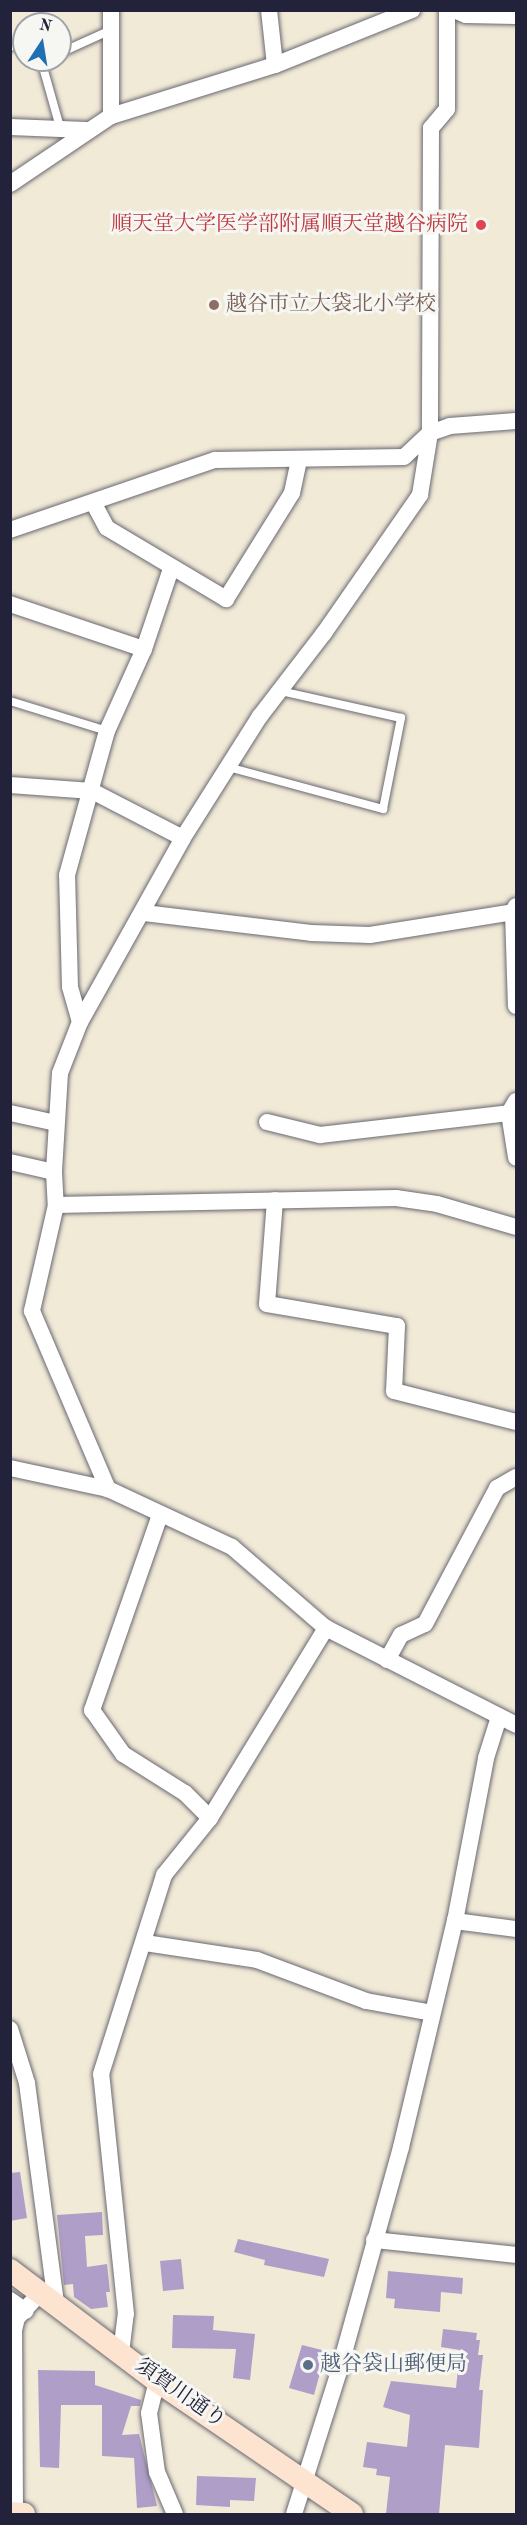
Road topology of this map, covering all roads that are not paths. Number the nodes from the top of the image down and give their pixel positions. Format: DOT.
graph roads {
  1 [pos="111,10"];
  2 [pos="269,10"];
  3 [pos="412,10"];
  4 [pos="447,10"];
  5 [pos="454,10"];
  6 [pos="516,16"];
  7 [pos="111,30"];
  8 [pos="72,48"];
  9 [pos="275,65"];
  10 [pos="46,72"];
  11 [pos="111,116"];
  12 [pos="10,127"];
  13 [pos="60,127"];
  14 [pos="86,130"];
  15 [pos="10,183"];
  16 [pos="516,422"];
  17 [pos="430,433"];
  18 [pos="299,460"];
  19 [pos="94,504"];
  20 [pos="10,530"];
  21 [pos="171,569"];
  22 [pos="10,604"];
  23 [pos="144,649"];
  24 [pos="280,691"];
  25 [pos="10,701"];
  26 [pos="107,731"];
  27 [pos="228,767"];
  28 [pos="10,785"];
  29 [pos="92,791"];
  30 [pos="183,838"];
  31 [pos="514,909"];
  32 [pos="144,913"];
  33 [pos="516,996"];
  34 [pos="80,1022"];
  35 [pos="513,1107"];
  36 [pos="10,1113"];
  37 [pos="267,1122"];
  38 [pos="57,1123"];
  39 [pos="516,1157"];
  40 [pos="10,1162"];
  41 [pos="54,1172"];
  42 [pos="275,1200"];
  43 [pos="56,1205"];
  44 [pos="516,1227"];
  45 [pos="516,1422"];
  46 [pos="10,1468"];
  47 [pos="516,1478"];
  48 [pos="108,1490"];
  49 [pos="160,1515"];
  50 [pos="326,1628"];
  51 [pos="387,1660"];
  52 [pos="500,1718"];
  53 [pos="516,1725"];
  54 [pos="210,1818"];
  55 [pos="455,1921"];
  56 [pos="516,1929"];
  57 [pos="145,1943"];
  58 [pos="432,2013"];
  59 [pos="10,2029"];
  60 [pos="374,2240"];
  61 [pos="516,2255"];
  62 [pos="10,2270"];
  63 [pos="48,2298"];
  64 [pos="10,2300"];
  65 [pos="18,2316"];
  66 [pos="122,2353"];
  67 [pos="157,2381"];
  68 [pos="305,2479"];
  69 [pos="16,2513"];
  70 [pos="175,2514"];
  71 [pos="294,2514"];
  72 [pos="352,2514"];
  1 -- 7 [label="street"];
  2 -- 9 [label="street"];
  3 -- 9 [label="street"];
  4 -- 17 [label="street"];
  5 -- 6 [label="street"];
  7 -- 8 [label="lane"];
  7 -- 11 [label="street"];
  9 -- 11 [label="street"];
  10 -- 13 [label="lane"];
  11 -- 14 [label="street"];
  12 -- 13 [label="street"];
  13 -- 14 [label="street"];
  14 -- 15 [label="street"];
  16 -- 17 [label="street"];
  17 -- 18 [label="street"];
  17 -- 24 [label="street"];
  18 -- 19 [label="street"];
  18 -- 21 [label="street"];
  19 -- 20 [label="street"];
  19 -- 21 [label="street"];
  21 -- 23 [label="street"];
  22 -- 23 [label="street"];
  23 -- 26 [label="street"];
  24 -- 27 [label="street"];
  24 -- 27 [label="lane"];
  25 -- 26 [label="lane"];
  26 -- 29 [label="street"];
  27 -- 30 [label="street"];
  28 -- 29 [label="street"];
  29 -- 30 [label="street"];
  29 -- 34 [label="street"];
  30 -- 32 [label="street"];
  31 -- 32 [label="street"];
  31 -- 33 [label="street"];
  32 -- 34 [label="street"];
  34 -- 38 [label="street"];
  35 -- 37 [label="street"];
  35 -- 39 [label="street"];
  36 -- 38 [label="street"];
  38 -- 41 [label="street"];
  40 -- 41 [label="street"];
  41 -- 43 [label="street"];
  42 -- 43 [label="street"];
  42 -- 44 [label="street"];
  42 -- 45 [label="street"];
  43 -- 48 [label="street"];
  46 -- 48 [label="street"];
  47 -- 51 [label="street"];
  48 -- 49 [label="street"];
  49 -- 50 [label="street"];
  49 -- 54 [label="street"];
  50 -- 51 [label="street"];
  50 -- 54 [label="street"];
  51 -- 52 [label="street"];
  52 -- 53 [label="street"];
  52 -- 55 [label="street"];
  54 -- 57 [label="street"];
  55 -- 56 [label="street"];
  55 -- 58 [label="street"];
  57 -- 58 [label="street"];
  57 -- 66 [label="street"];
  58 -- 60 [label="street"];
  59 -- 63 [label="street"];
  60 -- 61 [label="street"];
  60 -- 68 [label="street"];
  62 -- 63 [label="street, 須賀川通り"];
  63 -- 65 [label="street"];
  63 -- 66 [label="street, 須賀川通り"];
  64 -- 65 [label="street"];
  65 -- 69 [label="street"];
  66 -- 67 [label="street, 須賀川通り"];
  67 -- 68 [label="street, 須賀川通り"];
  67 -- 70 [label="street"];
  68 -- 71 [label="street"];
  68 -- 72 [label="street, 須賀川通り"];
}
